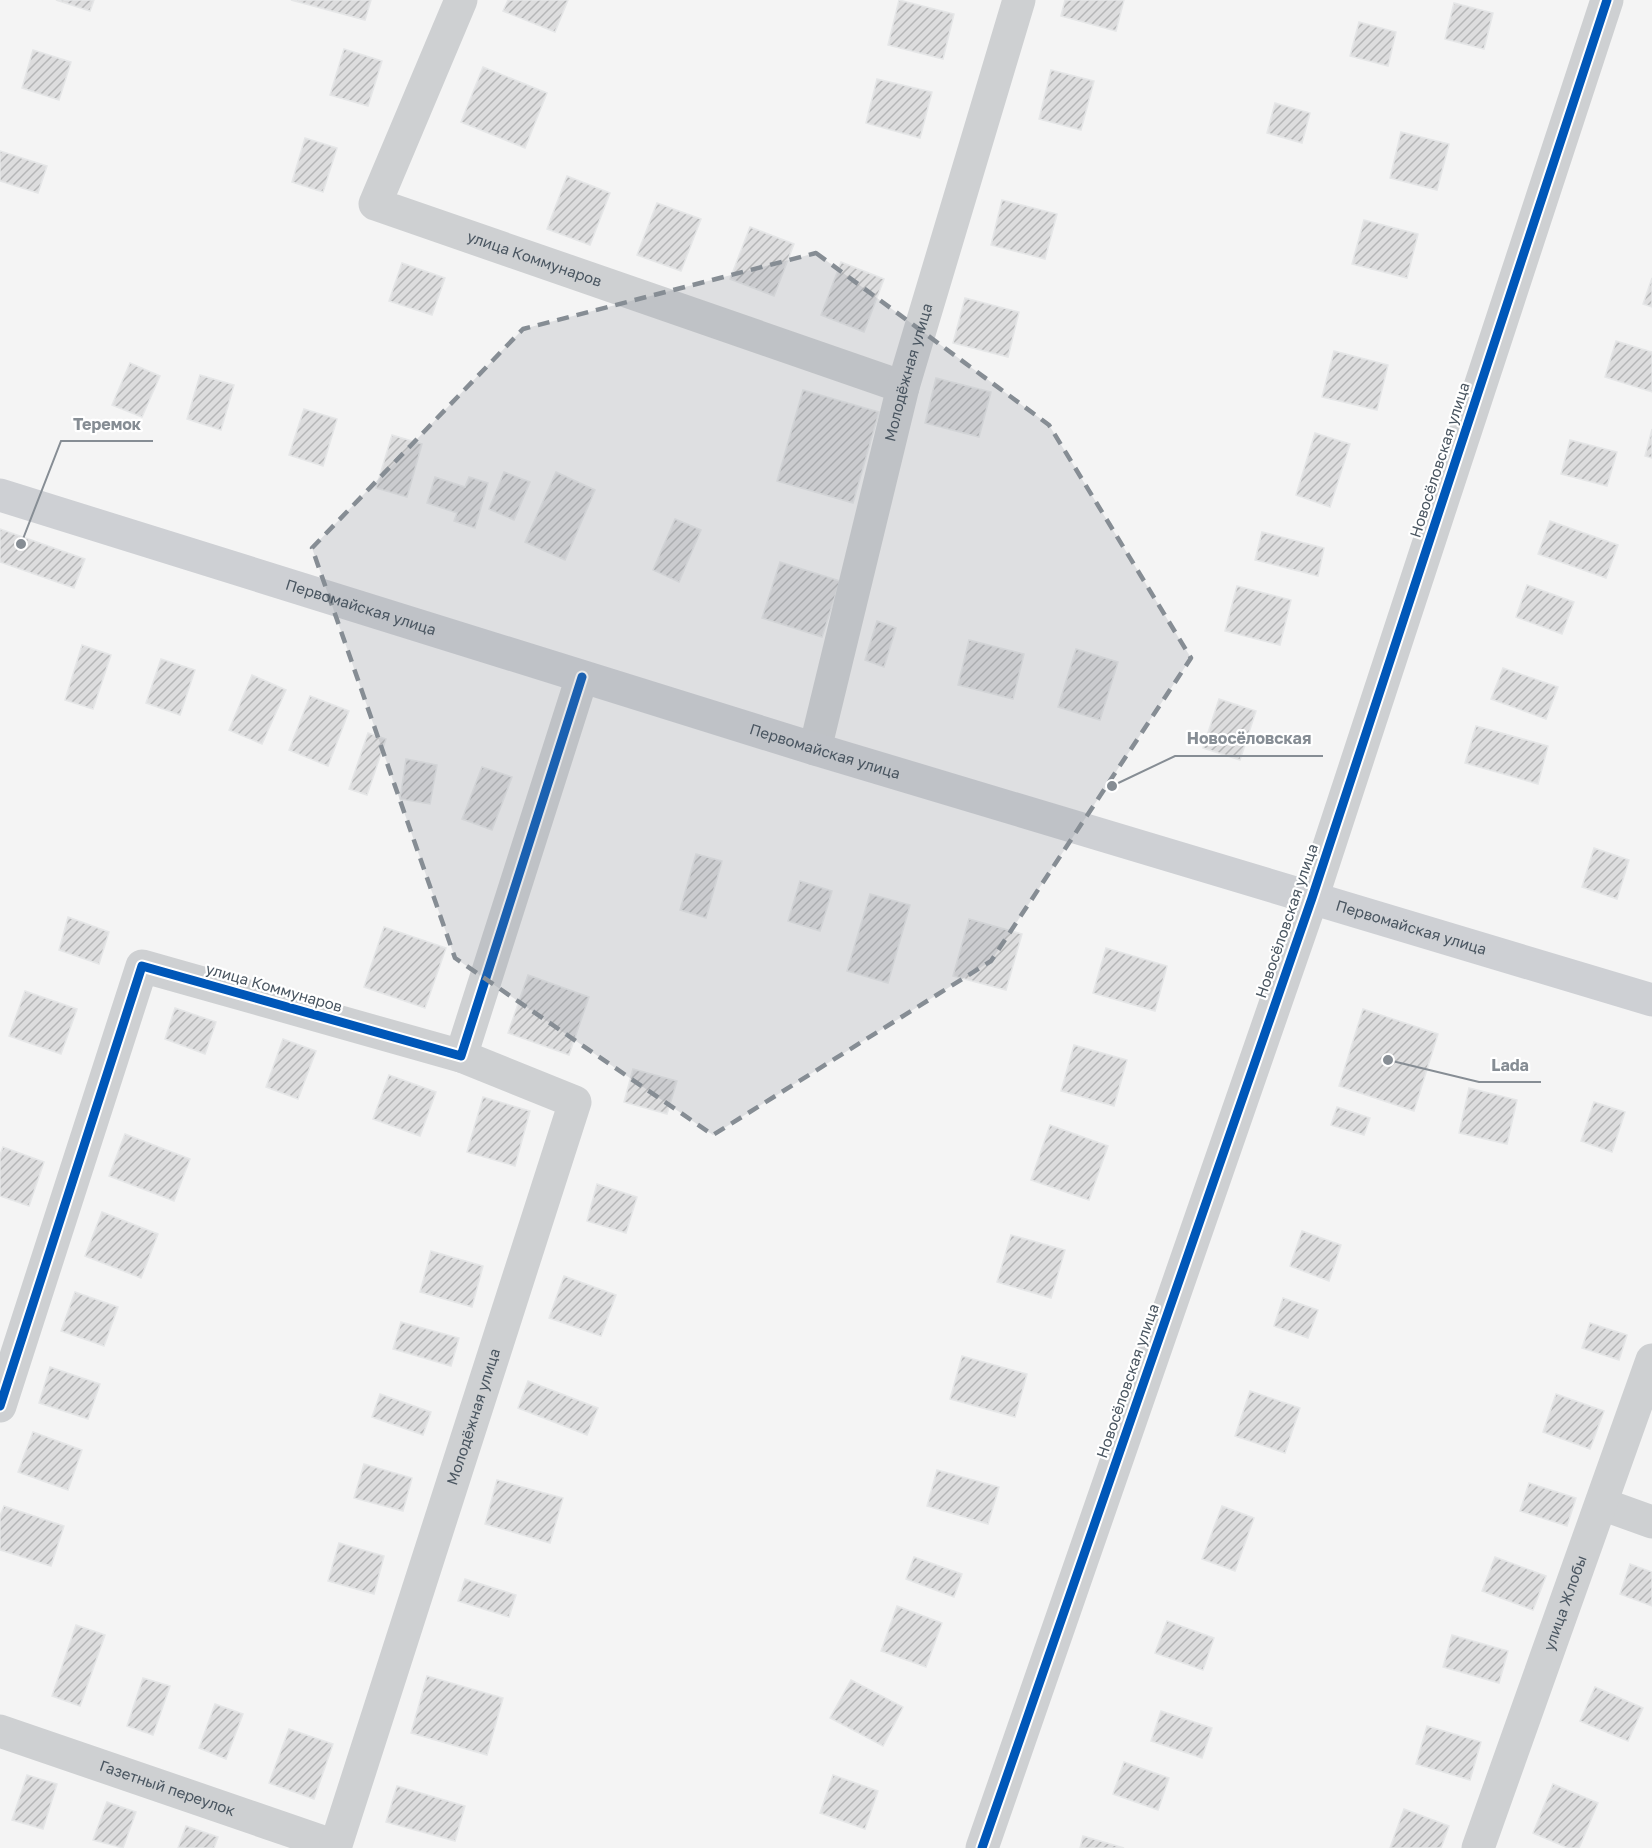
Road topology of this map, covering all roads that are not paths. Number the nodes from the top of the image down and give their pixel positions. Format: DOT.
graph roads {
  1 [pos="461,0"];
  2 [pos="1019,0"];
  3 [pos="1607,0"];
  4 [pos="903,387"];
  5 [pos="0,495"];
  6 [pos="582,677"];
  7 [pos="815,749"];
  8 [pos="1312,898"];
  9 [pos="1652,1000"];
  10 [pos="460,1056"];
  11 [pos="1652,1360"];
  12 [pos="0,1406"];
  13 [pos="1602,1504"];
  14 [pos="1652,1522"];
  15 [pos="0,1731"];
  16 [pos="335,1847"];
  17 [pos="982,1848"];
  18 [pos="1478,1848"];
  1 -- 4 [label="street, улица Коммунаров"];
  2 -- 4 [label="street, Молодёжная улица"];
  3 -- 8 [label="street, Новосёловская улица"];
  4 -- 7 [label="street, Молодёжная улица"];
  5 -- 6 [label="main road, Первомайская улица"];
  6 -- 7 [label="main road, Первомайская улица"];
  6 -- 10 [label="street"];
  7 -- 8 [label="main road, Первомайская улица"];
  8 -- 9 [label="main road, Первомайская улица"];
  8 -- 17 [label="street, Новосёловская улица"];
  10 -- 12 [label="street, улица Коммунаров"];
  10 -- 16 [label="street, Молодёжная улица"];
  11 -- 13 [label="street, улица Жлобы"];
  13 -- 14 [label="street"];
  13 -- 18 [label="street, улица Жлобы"];
  15 -- 16 [label="street, Газетный переулок"];
}
